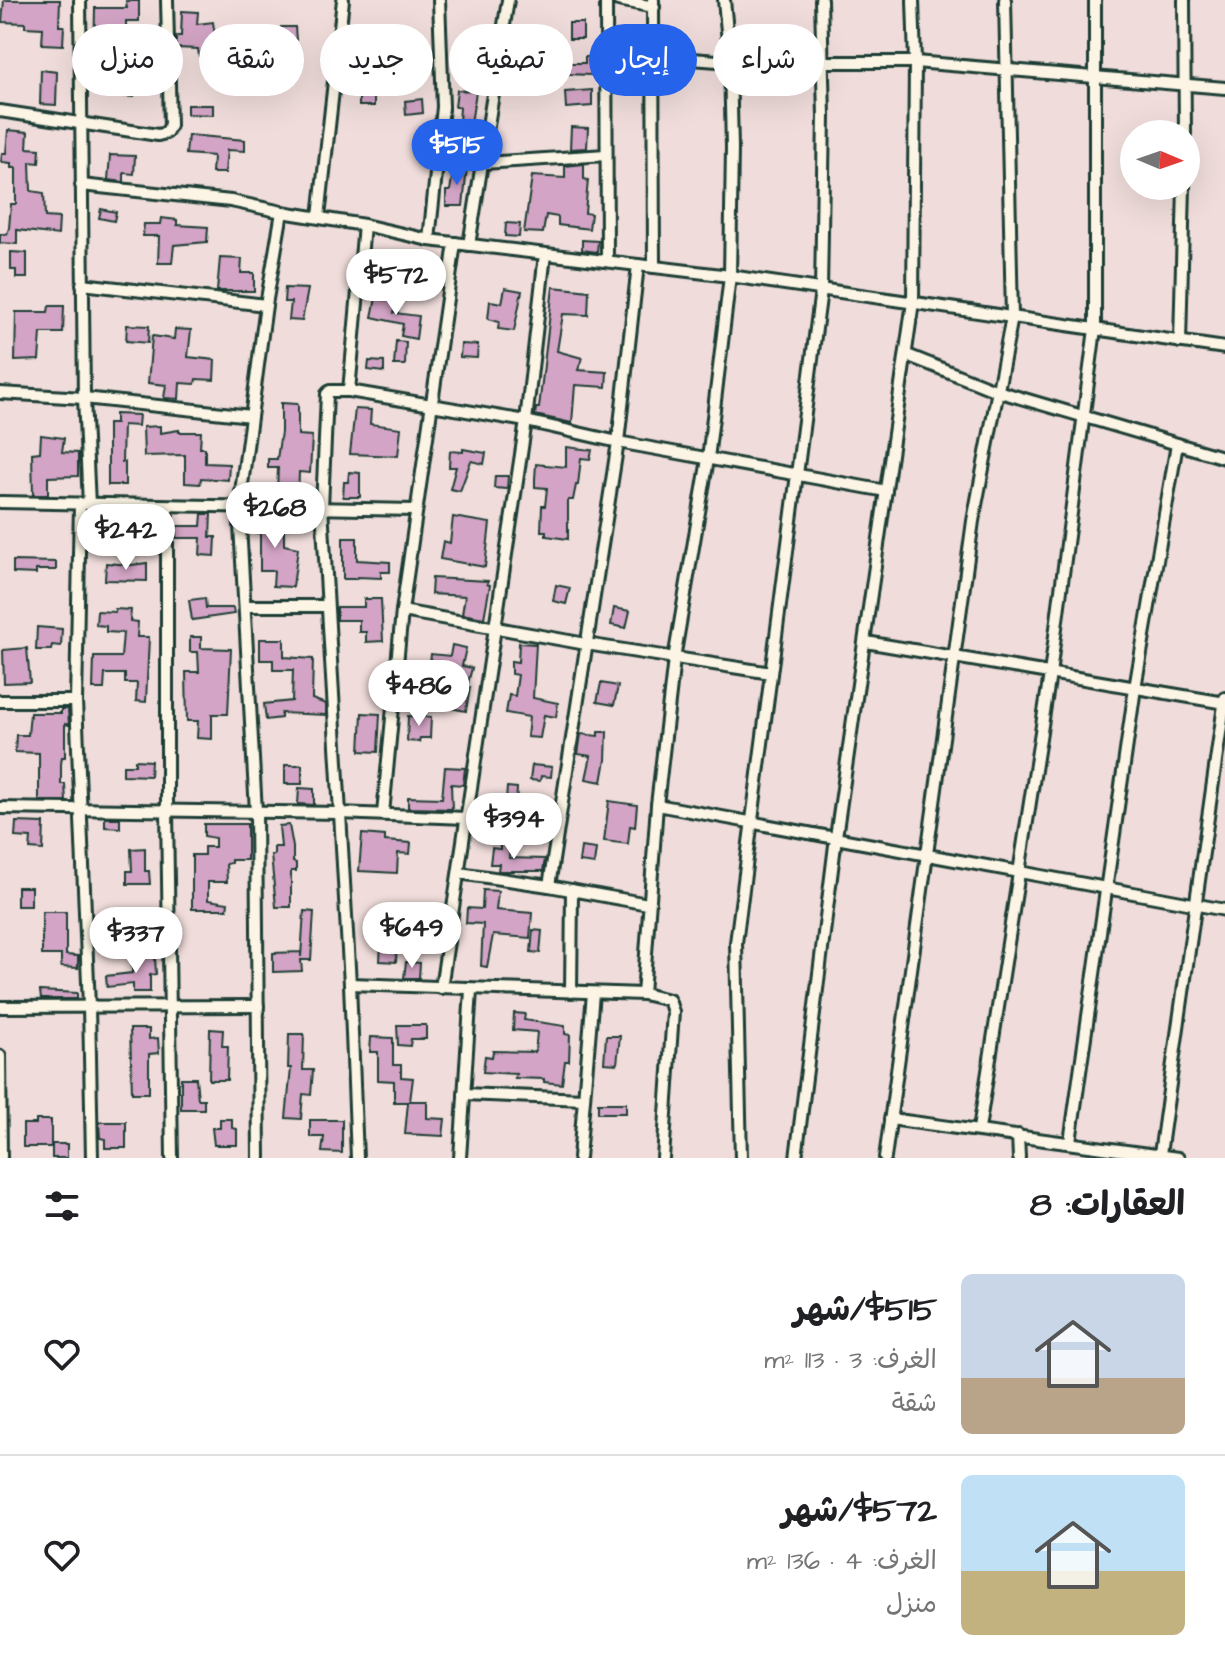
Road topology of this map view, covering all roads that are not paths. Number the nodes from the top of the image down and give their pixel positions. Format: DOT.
graph roads {
  1 [pos="80,0"];
  2 [pos="167,0"];
  3 [pos="343,0"];
  4 [pos="439,0"];
  5 [pos="508,0"];
  6 [pos="606,0"];
  7 [pos="618,0"];
  8 [pos="724,0"];
  9 [pos="821,0"];
  10 [pos="913,0"];
  11 [pos="1005,0"];
  12 [pos="1095,0"];
  13 [pos="1184,0"];
  14 [pos="654,4"];
  15 [pos="726,24"];
  16 [pos="821,24"];
  17 [pos="824,61"];
  18 [pos="915,62"];
  19 [pos="1007,71"];
  20 [pos="1095,78"];
  21 [pos="1186,86"];
  22 [pos="1225,88"];
  23 [pos="654,96"];
  24 [pos="730,96"];
  25 [pos="822,96"];
  26 [pos="0,111"];
  27 [pos="1185,120"];
  28 [pos="80,124"];
  29 [pos="606,155"];
  30 [pos="483,163"];
  31 [pos="81,185"];
  32 [pos="1184,200"];
  33 [pos="282,212"];
  34 [pos="319,217"];
  35 [pos="364,225"];
  36 [pos="429,240"];
  37 [pos="455,243"];
  38 [pos="469,245"];
  39 [pos="545,254"];
  40 [pos="607,261"];
  41 [pos="638,265"];
  42 [pos="654,267"];
  43 [pos="730,276"];
  44 [pos="82,284"];
  45 [pos="821,290"];
  46 [pos="913,302"];
  47 [pos="266,305"];
  48 [pos="1012,317"];
  49 [pos="1095,329"];
  50 [pos="1180,342"];
  51 [pos="1225,348"];
  52 [pos="907,355"];
  53 [pos="349,391"];
  54 [pos="997,391"];
  55 [pos="0,393"];
  56 [pos="84,398"];
  57 [pos="430,406"];
  58 [pos="1084,415"];
  59 [pos="251,416"];
  60 [pos="526,421"];
  61 [pos="618,442"];
  62 [pos="1177,444"];
  63 [pos="1225,458"];
  64 [pos="708,459"];
  65 [pos="797,474"];
  66 [pos="886,491"];
  67 [pos="0,502"];
  68 [pos="85,505"];
  69 [pos="167,506"];
  70 [pos="239,507"];
  71 [pos="322,507"];
  72 [pos="416,510"];
  73 [pos="245,606"];
  74 [pos="327,606"];
  75 [pos="402,611"];
  76 [pos="494,629"];
  77 [pos="866,642"];
  78 [pos="586,644"];
  79 [pos="954,657"];
  80 [pos="674,659"];
  81 [pos="771,673"];
  82 [pos="1050,674"];
  83 [pos="1135,688"];
  84 [pos="0,701"];
  85 [pos="76,701"];
  86 [pos="1225,701"];
  87 [pos="657,805"];
  88 [pos="0,808"];
  89 [pos="81,808"];
  90 [pos="167,810"];
  91 [pos="256,812"];
  92 [pos="339,813"];
  93 [pos="383,814"];
  94 [pos="466,818"];
  95 [pos="751,821"];
  96 [pos="836,837"];
  97 [pos="929,855"];
  98 [pos="1019,872"];
  99 [pos="459,873"];
  100 [pos="549,886"];
  101 [pos="1107,886"];
  102 [pos="572,890"];
  103 [pos="648,904"];
  104 [pos="1197,904"];
  105 [pos="1225,910"];
  106 [pos="350,984"];
  107 [pos="441,988"];
  108 [pos="471,990"];
  109 [pos="571,992"];
  110 [pos="593,993"];
  111 [pos="643,994"];
  112 [pos="89,1006"];
  113 [pos="258,1006"];
  114 [pos="0,1007"];
  115 [pos="169,1007"];
  116 [pos="0,1056"];
  117 [pos="464,1094"];
  118 [pos="584,1099"];
  119 [pos="890,1119"];
  120 [pos="979,1129"];
  121 [pos="1018,1135"];
  122 [pos="1070,1142"];
  123 [pos="1109,1153"];
  124 [pos="1160,1154"];
  125 [pos="1,1158"];
  126 [pos="92,1158"];
  127 [pos="172,1158"];
  128 [pos="259,1158"];
  129 [pos="357,1158"];
  130 [pos="460,1158"];
  131 [pos="579,1158"];
  132 [pos="663,1158"];
  133 [pos="741,1158"];
  134 [pos="796,1158"];
  135 [pos="885,1158"];
  136 [pos="1019,1158"];
  137 [pos="1178,1158"];
  1 -- 28 [label="street"];
  2 -- 28 [label="street"];
  3 -- 34 [label="street"];
  4 -- 36 [label="street"];
  5 -- 30 [label="street"];
  6 -- 29 [label="street"];
  7 -- 14 [label="street"];
  8 -- 15 [label="street"];
  9 -- 16 [label="street"];
  10 -- 18 [label="street"];
  11 -- 19 [label="street"];
  12 -- 20 [label="street"];
  13 -- 21 [label="street"];
  17 -- 18 [label="street"];
  18 -- 19 [label="street"];
  18 -- 46 [label="street"];
  19 -- 20 [label="street"];
  19 -- 48 [label="street"];
  20 -- 21 [label="street"];
  20 -- 49 [label="street"];
  21 -- 22 [label="street"];
  21 -- 27 [label="street"];
  23 -- 42 [label="street"];
  24 -- 43 [label="street"];
  25 -- 45 [label="street"];
  26 -- 28 [label="street"];
  28 -- 31 [label="street"];
  29 -- 30 [label="street"];
  29 -- 40 [label="street"];
  30 -- 38 [label="street"];
  31 -- 33 [label="street"];
  31 -- 44 [label="street"];
  32 -- 50 [label="street"];
  33 -- 34 [label="street"];
  33 -- 47 [label="street"];
  34 -- 35 [label="street"];
  35 -- 36 [label="street"];
  35 -- 53 [label="street"];
  36 -- 37 [label="street"];
  37 -- 38 [label="street"];
  37 -- 57 [label="street"];
  38 -- 39 [label="street"];
  39 -- 40 [label="street"];
  39 -- 60 [label="street"];
  40 -- 41 [label="street"];
  41 -- 42 [label="street"];
  41 -- 61 [label="street"];
  42 -- 43 [label="street"];
  43 -- 45 [label="street"];
  43 -- 64 [label="street"];
  44 -- 47 [label="street"];
  44 -- 56 [label="street"];
  45 -- 46 [label="street"];
  45 -- 65 [label="street"];
  46 -- 48 [label="street"];
  46 -- 52 [label="street"];
  47 -- 59 [label="street"];
  48 -- 49 [label="street"];
  48 -- 54 [label="street"];
  49 -- 50 [label="street"];
  49 -- 58 [label="street"];
  50 -- 51 [label="street"];
  52 -- 54 [label="street"];
  52 -- 66 [label="street"];
  53 -- 57 [label="street"];
  53 -- 71 [label="street"];
  54 -- 58 [label="street"];
  54 -- 79 [label="street"];
  55 -- 56 [label="street"];
  56 -- 59 [label="street"];
  56 -- 68 [label="street"];
  57 -- 60 [label="street"];
  57 -- 72 [label="street"];
  58 -- 62 [label="street"];
  58 -- 82 [label="street"];
  59 -- 70 [label="street"];
  60 -- 61 [label="street"];
  60 -- 76 [label="street"];
  61 -- 64 [label="street"];
  61 -- 78 [label="street"];
  62 -- 63 [label="street"];
  62 -- 83 [label="street"];
  64 -- 65 [label="street"];
  64 -- 80 [label="street"];
  65 -- 66 [label="street"];
  65 -- 81 [label="street"];
  66 -- 77 [label="street"];
  67 -- 68 [label="street"];
  68 -- 69 [label="street"];
  68 -- 85 [label="street"];
  69 -- 70 [label="street"];
  69 -- 90 [label="street"];
  70 -- 71 [label="street"];
  70 -- 73 [label="street"];
  71 -- 72 [label="street"];
  71 -- 74 [label="street"];
  72 -- 75 [label="street"];
  73 -- 74 [label="street"];
  73 -- 91 [label="street"];
  74 -- 92 [label="street"];
  75 -- 76 [label="street"];
  75 -- 93 [label="street"];
  76 -- 78 [label="street"];
  76 -- 94 [label="street"];
  77 -- 79 [label="street"];
  77 -- 96 [label="street"];
  78 -- 80 [label="street"];
  78 -- 100 [label="street"];
  79 -- 82 [label="street"];
  79 -- 97 [label="street"];
  80 -- 81 [label="street"];
  80 -- 87 [label="street"];
  81 -- 95 [label="street"];
  82 -- 83 [label="street"];
  82 -- 98 [label="street"];
  83 -- 86 [label="street"];
  83 -- 101 [label="street"];
  84 -- 85 [label="street"];
  85 -- 89 [label="street"];
  86 -- 104 [label="street"];
  87 -- 95 [label="street"];
  87 -- 103 [label="street"];
  88 -- 89 [label="street"];
  89 -- 90 [label="street"];
  89 -- 112 [label="street"];
  90 -- 91 [label="street"];
  90 -- 115 [label="street"];
  91 -- 92 [label="street"];
  91 -- 113 [label="street"];
  92 -- 93 [label="street"];
  92 -- 106 [label="street"];
  93 -- 94 [label="street"];
  94 -- 99 [label="street"];
  95 -- 96 [label="street"];
  95 -- 133 [label="street"];
  96 -- 97 [label="street"];
  96 -- 134 [label="street"];
  97 -- 98 [label="street"];
  97 -- 119 [label="street"];
  98 -- 101 [label="street"];
  98 -- 120 [label="street"];
  99 -- 100 [label="street"];
  99 -- 107 [label="street"];
  100 -- 102 [label="street"];
  101 -- 104 [label="street"];
  101 -- 122 [label="street"];
  102 -- 103 [label="street"];
  102 -- 109 [label="street"];
  103 -- 111 [label="street"];
  104 -- 105 [label="street"];
  104 -- 124 [label="street"];
  106 -- 107 [label="street"];
  106 -- 129 [label="street"];
  107 -- 108 [label="street"];
  108 -- 109 [label="street"];
  108 -- 117 [label="street"];
  109 -- 110 [label="street"];
  110 -- 111 [label="street"];
  110 -- 118 [label="street"];
  111 -- 132 [label="street"];
  112 -- 114 [label="street"];
  112 -- 115 [label="street"];
  112 -- 126 [label="street"];
  113 -- 115 [label="street"];
  113 -- 128 [label="street"];
  115 -- 127 [label="street"];
  116 -- 125 [label="street"];
  117 -- 118 [label="street"];
  117 -- 130 [label="street"];
  118 -- 131 [label="street"];
  119 -- 120 [label="street"];
  119 -- 135 [label="street"];
  120 -- 121 [label="street"];
  121 -- 122 [label="street"];
  121 -- 136 [label="street"];
  122 -- 123 [label="street"];
  123 -- 124 [label="street"];
  124 -- 137 [label="street"];
}
